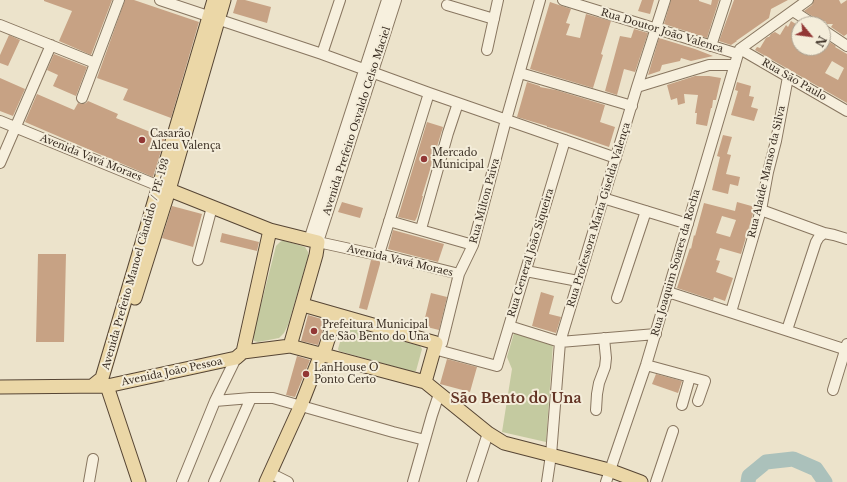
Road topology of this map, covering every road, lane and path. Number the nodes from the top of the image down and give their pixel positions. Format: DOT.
graph roads {
  1 [pos="119,0"];
  2 [pos="160,0"];
  3 [pos="214,0"];
  4 [pos="224,0"];
  5 [pos="340,0"];
  6 [pos="387,0"];
  7 [pos="396,0"];
  8 [pos="498,0"];
  9 [pos="540,0"];
  10 [pos="563,0"];
  11 [pos="665,0"];
  12 [pos="726,0"];
  13 [pos="808,0"];
  14 [pos="447,5"];
  15 [pos="793,11"];
  16 [pos="801,16"];
  17 [pos="213,18"];
  18 [pos="494,19"];
  19 [pos="0,25"];
  20 [pos="656,29"];
  21 [pos="831,34"];
  22 [pos="845,42"];
  23 [pos="51,45"];
  24 [pos="711,46"];
  25 [pos="487,50"];
  26 [pos="739,52"];
  27 [pos="322,54"];
  28 [pos="96,63"];
  29 [pos="735,65"];
  30 [pos="369,71"];
  31 [pos="520,73"];
  32 [pos="788,77"];
  33 [pos="637,87"];
  34 [pos="429,94"];
  35 [pos="82,98"];
  36 [pos="458,103"];
  37 [pos="632,106"];
  38 [pos="847,111"];
  39 [pos="506,120"];
  40 [pos="0,121"];
  41 [pos="16,127"];
  42 [pos="565,140"];
  43 [pos="616,158"];
  44 [pos="0,163"];
  45 [pos="164,188"];
  46 [pos="603,198"];
  47 [pos="212,207"];
  48 [pos="761,210"];
  49 [pos="646,212"];
  50 [pos="389,221"];
  51 [pos="688,224"];
  52 [pos="421,229"];
  53 [pos="270,230"];
  54 [pos="824,233"];
  55 [pos="847,239"];
  56 [pos="314,241"];
  57 [pos="474,245"];
  58 [pos="378,254"];
  59 [pos="198,260"];
  60 [pos="526,270"];
  61 [pos="459,274"];
  62 [pos="578,281"];
  63 [pos="668,292"];
  64 [pos="617,298"];
  65 [pos="303,305"];
  66 [pos="730,312"];
  67 [pos="331,313"];
  68 [pos="346,318"];
  69 [pos="509,326"];
  70 [pos="787,330"];
  71 [pos="656,334"];
  72 [pos="604,338"];
  73 [pos="560,342"];
  74 [pos="290,346"];
  75 [pos="435,346"];
  76 [pos="846,348"];
  77 [pos="239,355"];
  78 [pos="327,356"];
  79 [pos="646,365"];
  80 [pos="690,377"];
  81 [pos="425,382"];
  82 [pos="92,386"];
  83 [pos="108,386"];
  84 [pos="0,387"];
  85 [pos="833,390"];
  86 [pos="439,394"];
  87 [pos="251,398"];
  88 [pos="215,401"];
  89 [pos="698,401"];
  90 [pos="301,405"];
  91 [pos="682,405"];
  92 [pos="596,410"];
  93 [pos="673,431"];
  94 [pos="488,433"];
  95 [pos="425,440"];
  96 [pos="550,456"];
  97 [pos="93,459"];
  98 [pos="608,476"];
  99 [pos="268,478"];
  100 [pos="89,482"];
  101 [pos="139,482"];
  102 [pos="182,482"];
  103 [pos="214,482"];
  104 [pos="288,482"];
  105 [pos="413,482"];
  106 [pos="472,482"];
  107 [pos="547,482"];
  108 [pos="641,482"];
  109 [pos="656,482"];
  1 -- 28 [label="street"];
  2 -- 17 [label="street"];
  3 -- 17 [label="main road, Avenida Prefeito Manoel Cândido / PE-193"];
  4 -- 17 [label="main road, Avenida Prefeito Manoel Cândido / PE-193"];
  5 -- 27 [label="street"];
  6 -- 30 [label="street, Avenida Prefeito Osvaldo Celso Maciel"];
  7 -- 30 [label="street, Avenida Prefeito Osvaldo Celso Maciel"];
  8 -- 18 [label="street"];
  9 -- 31 [label="street, Rua Milton Paiva"];
  10 -- 20 [label="street, Rua Doutor João Valenca"];
  11 -- 20 [label="street, Rua Professora Maria Giselda Valença"];
  12 -- 24 [label="street"];
  13 -- 15 [label="street"];
  14 -- 18 [label="street"];
  15 -- 16 [label="street"];
  15 -- 26 [label="street"];
  17 -- 27 [label="street"];
  17 -- 45 [label="main road, Avenida Prefeito Manoel Cândido / PE-193"];
  18 -- 25 [label="street"];
  19 -- 23 [label="street"];
  20 -- 24 [label="street, Rua Doutor João Valenca"];
  20 -- 33 [label="street, Rua Professora Maria Giselda Valença"];
  21 -- 22 [label="street"];
  23 -- 28 [label="street"];
  23 -- 41 [label="street"];
  24 -- 26 [label="street, Rua Doutor João Valenca"];
  26 -- 29 [label="street, Rua Joaquim Soares da Rocha"];
  26 -- 32 [label="street, Rua São Paulo"];
  27 -- 30 [label="street"];
  28 -- 35 [label="street"];
  29 -- 33 [label="street"];
  29 -- 51 [label="street, Rua Joaquim Soares da Rocha"];
  30 -- 34 [label="street"];
  30 -- 56 [label="street, Avenida Prefeito Osvaldo Celso Maciel"];
  31 -- 37 [label="street"];
  31 -- 39 [label="street, Rua Milton Paiva"];
  32 -- 38 [label="street, Rua São Paulo"];
  32 -- 48 [label="street, Rua Alaíde Manso da Silva"];
  33 -- 37 [label="street, Rua Professora Maria Giselda Valença"];
  34 -- 36 [label="street"];
  34 -- 50 [label="street"];
  36 -- 39 [label="street"];
  36 -- 52 [label="street"];
  37 -- 43 [label="street, Rua Professora Maria Giselda Valença"];
  39 -- 42 [label="street"];
  39 -- 57 [label="street, Rua Milton Paiva"];
  40 -- 41 [label="street, Avenida Vavá Moraes"];
  41 -- 44 [label="street"];
  41 -- 45 [label="street, Avenida Vavá Moraes"];
  42 -- 43 [label="street"];
  42 -- 60 [label="street, Rua General João Siqueira"];
  43 -- 46 [label="street, Rua Professora Maria Giselda Valença"];
  45 -- 47 [label="main road, Avenida Vavá Moraes"];
  45 -- 82 [label="main road, Avenida Prefeito Manoel Cândido / PE-193"];
  45 -- 83 [label="main road, Avenida Prefeito Manoel Cândido / PE-193"];
  46 -- 49 [label="street"];
  46 -- 62 [label="street, Rua Professora Maria Giselda Valença"];
  47 -- 53 [label="main road, Avenida Vavá Moraes"];
  47 -- 59 [label="street"];
  48 -- 54 [label="street"];
  48 -- 66 [label="street, Rua Alaíde Manso da Silva"];
  49 -- 51 [label="street"];
  49 -- 64 [label="street"];
  50 -- 52 [label="street"];
  50 -- 58 [label="street"];
  51 -- 63 [label="street, Rua Joaquim Soares da Rocha"];
  52 -- 57 [label="street"];
  53 -- 56 [label="main road, Avenida Vavá Moraes"];
  53 -- 77 [label="main road"];
  54 -- 55 [label="street"];
  54 -- 70 [label="street"];
  56 -- 58 [label="street, Avenida Vavá Moraes"];
  56 -- 65 [label="main road"];
  57 -- 61 [label="street, Rua Milton Paiva"];
  58 -- 61 [label="street, Avenida Vavá Moraes"];
  60 -- 62 [label="street"];
  60 -- 69 [label="street, Rua General João Siqueira"];
  61 -- 75 [label="street, Rua Milton Paiva"];
  62 -- 73 [label="street, Rua Professora Maria Giselda Valença"];
  63 -- 66 [label="street"];
  63 -- 71 [label="street, Rua Joaquim Soares da Rocha"];
  65 -- 67 [label="main road"];
  65 -- 74 [label="main road"];
  66 -- 70 [label="street"];
  67 -- 68 [label="main road"];
  67 -- 78 [label="main road"];
  68 -- 75 [label="main road"];
  68 -- 78 [label="main road"];
  69 -- 73 [label="street"];
  69 -- 75 [label="street, Rua General João Siqueira"];
  70 -- 76 [label="street"];
  71 -- 72 [label="street"];
  71 -- 79 [label="street, Rua Joaquim Soares da Rocha"];
  72 -- 73 [label="street"];
  72 -- 92 [label="street"];
  73 -- 96 [label="street, Rua Professora Maria Giselda Valença"];
  74 -- 77 [label="main road, Avenida João Pessoa"];
  74 -- 78 [label="main road"];
  75 -- 81 [label="main road"];
  76 -- 85 [label="street"];
  77 -- 83 [label="main road, Avenida João Pessoa"];
  77 -- 88 [label="street"];
  78 -- 81 [label="main road"];
  78 -- 90 [label="main road"];
  79 -- 80 [label="street"];
  79 -- 98 [label="street, Rua Joaquim Soares da Rocha"];
  80 -- 89 [label="street"];
  80 -- 91 [label="street"];
  81 -- 86 [label="main road"];
  82 -- 83 [label="main road, Avenida João Pessoa"];
  82 -- 84 [label="main road, Avenida João Pessoa"];
  83 -- 101 [label="main road"];
  86 -- 94 [label="main road"];
  86 -- 95 [label="street"];
  87 -- 88 [label="street"];
  87 -- 90 [label="street"];
  87 -- 103 [label="street"];
  88 -- 102 [label="street"];
  90 -- 95 [label="street"];
  90 -- 99 [label="main road"];
  93 -- 109 [label="street"];
  94 -- 96 [label="main road"];
  94 -- 106 [label="street"];
  95 -- 105 [label="street"];
  96 -- 98 [label="main road"];
  96 -- 107 [label="street, Rua Professora Maria Giselda Valença"];
  97 -- 100 [label="street"];
  98 -- 108 [label="main road"];
  99 -- 104 [label="street"];
}
